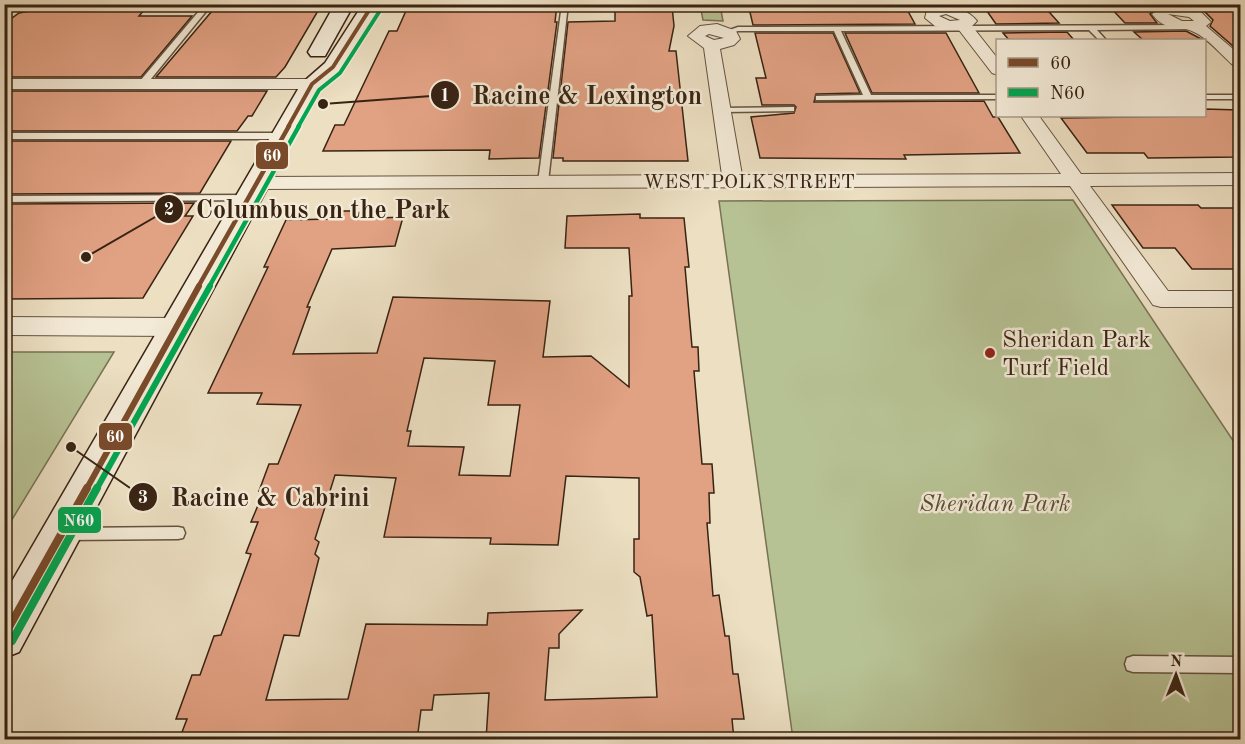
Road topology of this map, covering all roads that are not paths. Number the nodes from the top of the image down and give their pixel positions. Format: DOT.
graph roads {
  1 [pos="209,4"];
  2 [pos="345,4"];
  3 [pos="373,4"];
  4 [pos="565,4"];
  5 [pos="1198,26"];
  6 [pos="965,27"];
  7 [pos="1091,28"];
  8 [pos="837,29"];
  9 [pos="728,32"];
  10 [pos="1102,39"];
  11 [pos="1240,63"];
  12 [pos="996,67"];
  13 [pos="143,83"];
  14 [pos="4,84"];
  15 [pos="312,84"];
  16 [pos="1206,97"];
  17 [pos="1240,97"];
  18 [pos="819,98"];
  19 [pos="868,98"];
  20 [pos="996,98"];
  21 [pos="791,109"];
  22 [pos="721,110"];
  23 [pos="1031,117"];
  24 [pos="4,136"];
  25 [pos="283,136"];
  26 [pos="1240,179"];
  27 [pos="1076,180"];
  28 [pos="733,181"];
  29 [pos="543,182"];
  30 [pos="253,190"];
  31 [pos="4,199"];
  32 [pos="1240,299"];
  33 [pos="4,326"];
  34 [pos="177,327"];
  35 [pos="178,533"];
  36 [pos="61,534"];
  37 [pos="4,637"];
  38 [pos="1133,664"];
  39 [pos="1240,665"];
  1 -- 13 [label="lane"];
  2 -- 15 [label="street"];
  3 -- 15 [label="street"];
  4 -- 29 [label="lane"];
  5 -- 7 [label="lane"];
  5 -- 11 [label="street"];
  6 -- 7 [label="lane"];
  6 -- 8 [label="lane"];
  6 -- 12 [label="street"];
  7 -- 10 [label="lane"];
  8 -- 9 [label="lane"];
  8 -- 19 [label="lane"];
  9 -- 22 [label="street"];
  13 -- 14 [label="street"];
  13 -- 15 [label="street"];
  15 -- 25 [label="street"];
  16 -- 17 [label="lane"];
  18 -- 19 [label="lane"];
  19 -- 20 [label="lane"];
  21 -- 22 [label="lane"];
  22 -- 28 [label="street"];
  23 -- 27 [label="street"];
  24 -- 25 [label="lane"];
  25 -- 30 [label="street"];
  26 -- 27 [label="street, WEST POLK STREET"];
  27 -- 28 [label="street, WEST POLK STREET"];
  27 -- 32 [label="street"];
  28 -- 29 [label="street, WEST POLK STREET"];
  29 -- 30 [label="street, WEST POLK STREET"];
  30 -- 31 [label="lane"];
  30 -- 34 [label="street"];
  33 -- 34 [label="street"];
  34 -- 36 [label="street"];
  35 -- 36 [label="lane"];
  36 -- 37 [label="street"];
  38 -- 39 [label="lane"];
}
